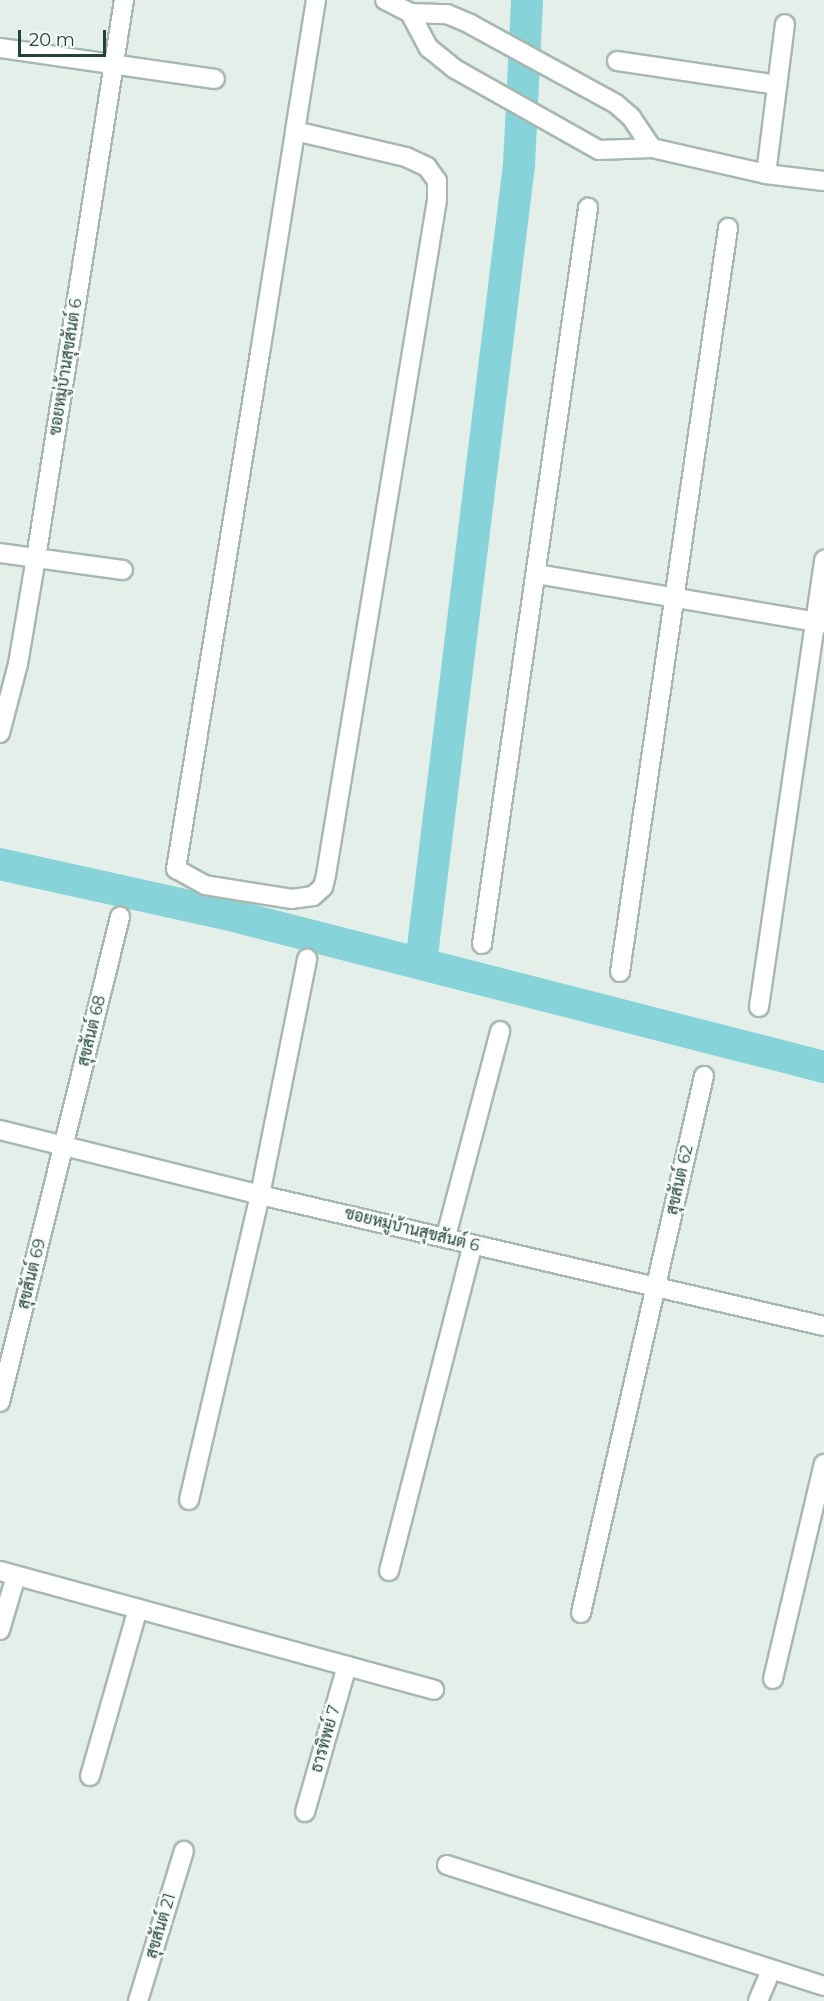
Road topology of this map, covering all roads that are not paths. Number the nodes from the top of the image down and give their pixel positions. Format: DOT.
graph roads {
  1 [pos="124,0"];
  2 [pos="316,0"];
  3 [pos="385,0"];
  4 [pos="410,13"];
  5 [pos="785,24"];
  6 [pos="0,48"];
  7 [pos="617,61"];
  8 [pos="114,65"];
  9 [pos="215,79"];
  10 [pos="777,85"];
  11 [pos="295,131"];
  12 [pos="652,148"];
  13 [pos="766,174"];
  14 [pos="824,181"];
  15 [pos="588,208"];
  16 [pos="728,228"];
  17 [pos="0,554"];
  18 [pos="36,558"];
  19 [pos="824,560"];
  20 [pos="123,570"];
  21 [pos="536,574"];
  22 [pos="675,598"];
  23 [pos="820,622"];
  24 [pos="0,733"];
  25 [pos="120,917"];
  26 [pos="482,944"];
  27 [pos="307,959"];
  28 [pos="620,972"];
  29 [pos="759,1007"];
  30 [pos="501,1031"];
  31 [pos="704,1076"];
  32 [pos="0,1130"];
  33 [pos="64,1146"];
  34 [pos="260,1195"];
  35 [pos="446,1236"];
  36 [pos="472,1245"];
  37 [pos="656,1285"];
  38 [pos="824,1326"];
  39 [pos="0,1402"];
  40 [pos="824,1464"];
  41 [pos="189,1500"];
  42 [pos="389,1570"];
  43 [pos="8,1574"];
  44 [pos="138,1609"];
  45 [pos="581,1613"];
  46 [pos="0,1630"];
  47 [pos="347,1666"];
  48 [pos="773,1679"];
  49 [pos="434,1690"];
  50 [pos="90,1776"];
  51 [pos="305,1812"];
  52 [pos="184,1851"];
  53 [pos="447,1865"];
  54 [pos="771,1970"];
  55 [pos="824,1986"];
  56 [pos="138,2001"];
  57 [pos="758,2001"];
  1 -- 8 [label="street, ซอยหมู่บ้านสุขสันต์ 6"];
  2 -- 11 [label="street"];
  3 -- 4 [label="street"];
  4 -- 12 [label="street"];
  4 -- 12 [label="street"];
  5 -- 10 [label="street"];
  6 -- 8 [label="street"];
  7 -- 10 [label="street"];
  8 -- 9 [label="street"];
  8 -- 18 [label="street, ซอยหมู่บ้านสุขสันต์ 6"];
  10 -- 13 [label="street"];
  11 -- 11 [label="street"];
  12 -- 13 [label="street"];
  13 -- 14 [label="street"];
  15 -- 21 [label="street"];
  16 -- 22 [label="street"];
  17 -- 18 [label="street"];
  18 -- 20 [label="street"];
  18 -- 24 [label="street, ซอยหมู่บ้านสุขสันต์ 6"];
  19 -- 23 [label="street"];
  21 -- 22 [label="street"];
  21 -- 26 [label="street"];
  22 -- 23 [label="street"];
  22 -- 28 [label="street"];
  23 -- 29 [label="street"];
  25 -- 33 [label="street, สุขสันต์ 68"];
  27 -- 34 [label="street"];
  30 -- 35 [label="street"];
  31 -- 37 [label="street, สุขสันต์ 62"];
  32 -- 33 [label="street, ซอยหมู่บ้านสุขสันต์ 6"];
  33 -- 34 [label="street, ซอยหมู่บ้านสุขสันต์ 6"];
  33 -- 39 [label="street, สุขสันต์ 69"];
  34 -- 35 [label="street, ซอยหมู่บ้านสุขสันต์ 6"];
  34 -- 41 [label="street"];
  35 -- 36 [label="street, ซอยหมู่บ้านสุขสันต์ 6"];
  36 -- 37 [label="street, ซอยหมู่บ้านสุขสันต์ 6"];
  36 -- 42 [label="street"];
  37 -- 38 [label="street, ซอยหมู่บ้านสุขสันต์ 6"];
  37 -- 45 [label="street, สุขสันต์ 62"];
  40 -- 48 [label="street"];
  43 -- 44 [label="street"];
  43 -- 46 [label="street"];
  44 -- 47 [label="street"];
  44 -- 50 [label="street"];
  47 -- 49 [label="street"];
  47 -- 51 [label="street, ธารทิพย์ 7"];
  52 -- 56 [label="street, สุขสันต์ 21"];
  53 -- 54 [label="street"];
  54 -- 55 [label="street"];
  54 -- 57 [label="street"];
}
